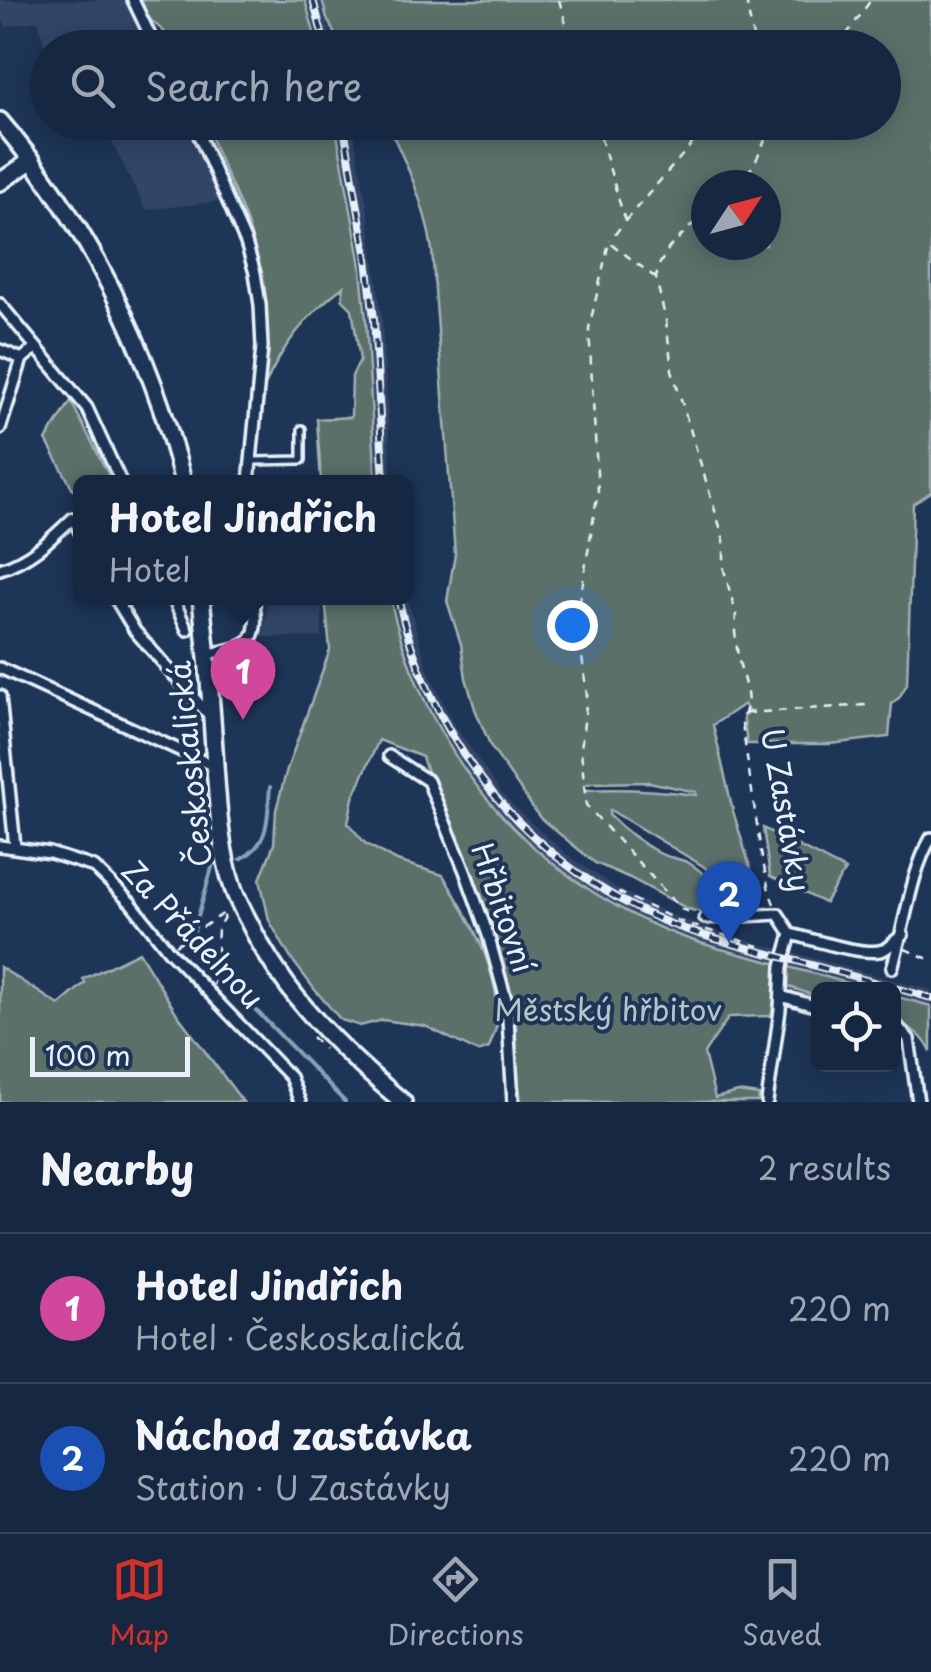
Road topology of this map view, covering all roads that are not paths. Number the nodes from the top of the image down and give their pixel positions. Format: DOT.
graph roads {
  1 [pos="133,0"];
  2 [pos="147,30"];
  3 [pos="0,121"];
  4 [pos="201,140"];
  5 [pos="32,160"];
  6 [pos="0,182"];
  7 [pos="0,304"];
  8 [pos="36,346"];
  9 [pos="0,350"];
  10 [pos="22,358"];
  11 [pos="0,429"];
  12 [pos="302,430"];
  13 [pos="250,461"];
  14 [pos="117,475"];
  15 [pos="180,475"];
  16 [pos="249,475"];
  17 [pos="73,518"];
  18 [pos="0,569"];
  19 [pos="119,605"];
  20 [pos="175,605"];
  21 [pos="202,605"];
  22 [pos="254,605"];
  23 [pos="187,630"];
  24 [pos="207,654"];
  25 [pos="0,668"];
  26 [pos="0,696"];
  27 [pos="212,717"];
  28 [pos="389,756"];
  29 [pos="3,760"];
  30 [pos="216,767"];
  31 [pos="931,838"];
  32 [pos="15,847"];
  33 [pos="0,848"];
  34 [pos="705,918"];
  35 [pos="792,934"];
  36 [pos="902,935"];
  37 [pos="892,968"];
  38 [pos="781,996"];
  39 [pos="811,1005"];
  40 [pos="901,1031"];
  41 [pos="300,1102"];
  42 [pos="402,1102"];
  43 [pos="513,1102"];
  44 [pos="766,1102"];
  45 [pos="918,1102"];
  1 -- 2 [label="street"];
  3 -- 5 [label="main road"];
  4 -- 13 [label="street"];
  5 -- 6 [label="main road"];
  5 -- 15 [label="main road"];
  7 -- 8 [label="street"];
  8 -- 10 [label="street"];
  8 -- 14 [label="street"];
  9 -- 10 [label="street"];
  10 -- 11 [label="street"];
  12 -- 13 [label="lane"];
  13 -- 16 [label="street"];
  17 -- 18 [label="street"];
  19 -- 27 [label="street"];
  20 -- 23 [label="street"];
  21 -- 24 [label="main road, Českoskalická"];
  22 -- 24 [label="street"];
  24 -- 27 [label="main road, Českoskalická"];
  25 -- 30 [label="street"];
  26 -- 29 [label="street"];
  27 -- 30 [label="main road, Českoskalická"];
  28 -- 43 [label="street, Hřbitovní"];
  29 -- 32 [label="street"];
  30 -- 42 [label="main road, Českoskalická"];
  31 -- 36 [label="street"];
  32 -- 33 [label="street"];
  32 -- 41 [label="street, Za Přádelnou"];
  34 -- 35 [label="street, U Zastávky"];
  35 -- 36 [label="street, U Zastávky"];
  35 -- 38 [label="street, U Zastávky"];
  36 -- 37 [label="street"];
  38 -- 39 [label="street"];
  38 -- 44 [label="street, U Zastávky"];
  40 -- 45 [label="street"];
}
